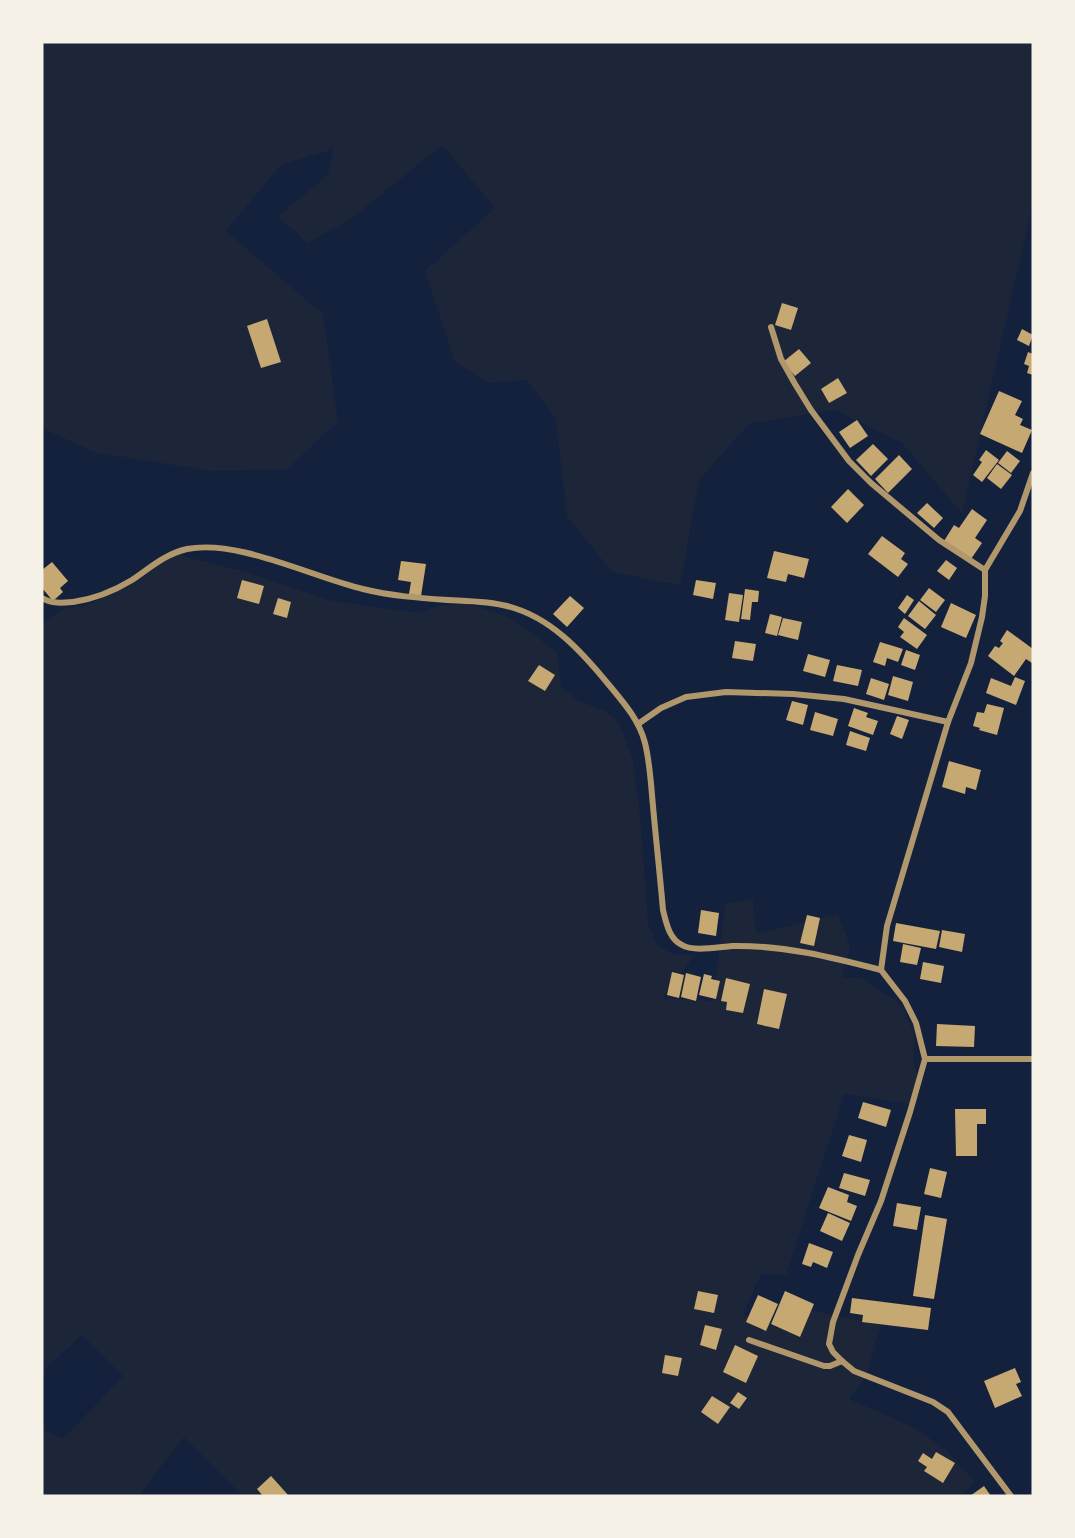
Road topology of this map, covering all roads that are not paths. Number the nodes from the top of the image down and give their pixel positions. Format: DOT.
graph roads {
  1 [pos="771,327"];
  2 [pos="1033,473"];
  3 [pos="985,570"];
  4 [pos="42,598"];
  5 [pos="948,722"];
  6 [pos="638,724"];
  7 [pos="881,970"];
  8 [pos="925,1059"];
  9 [pos="1033,1059"];
  10 [pos="749,1340"];
  11 [pos="842,1361"];
  12 [pos="1011,1496"];
  1 -- 3 [label="street"];
  2 -- 3 [label="street"];
  3 -- 5 [label="street"];
  4 -- 6 [label="street"];
  5 -- 6 [label="street"];
  5 -- 7 [label="street"];
  6 -- 7 [label="street"];
  7 -- 8 [label="street"];
  8 -- 9 [label="street"];
  8 -- 11 [label="street"];
  10 -- 11 [label="street"];
  11 -- 12 [label="street"];
}
